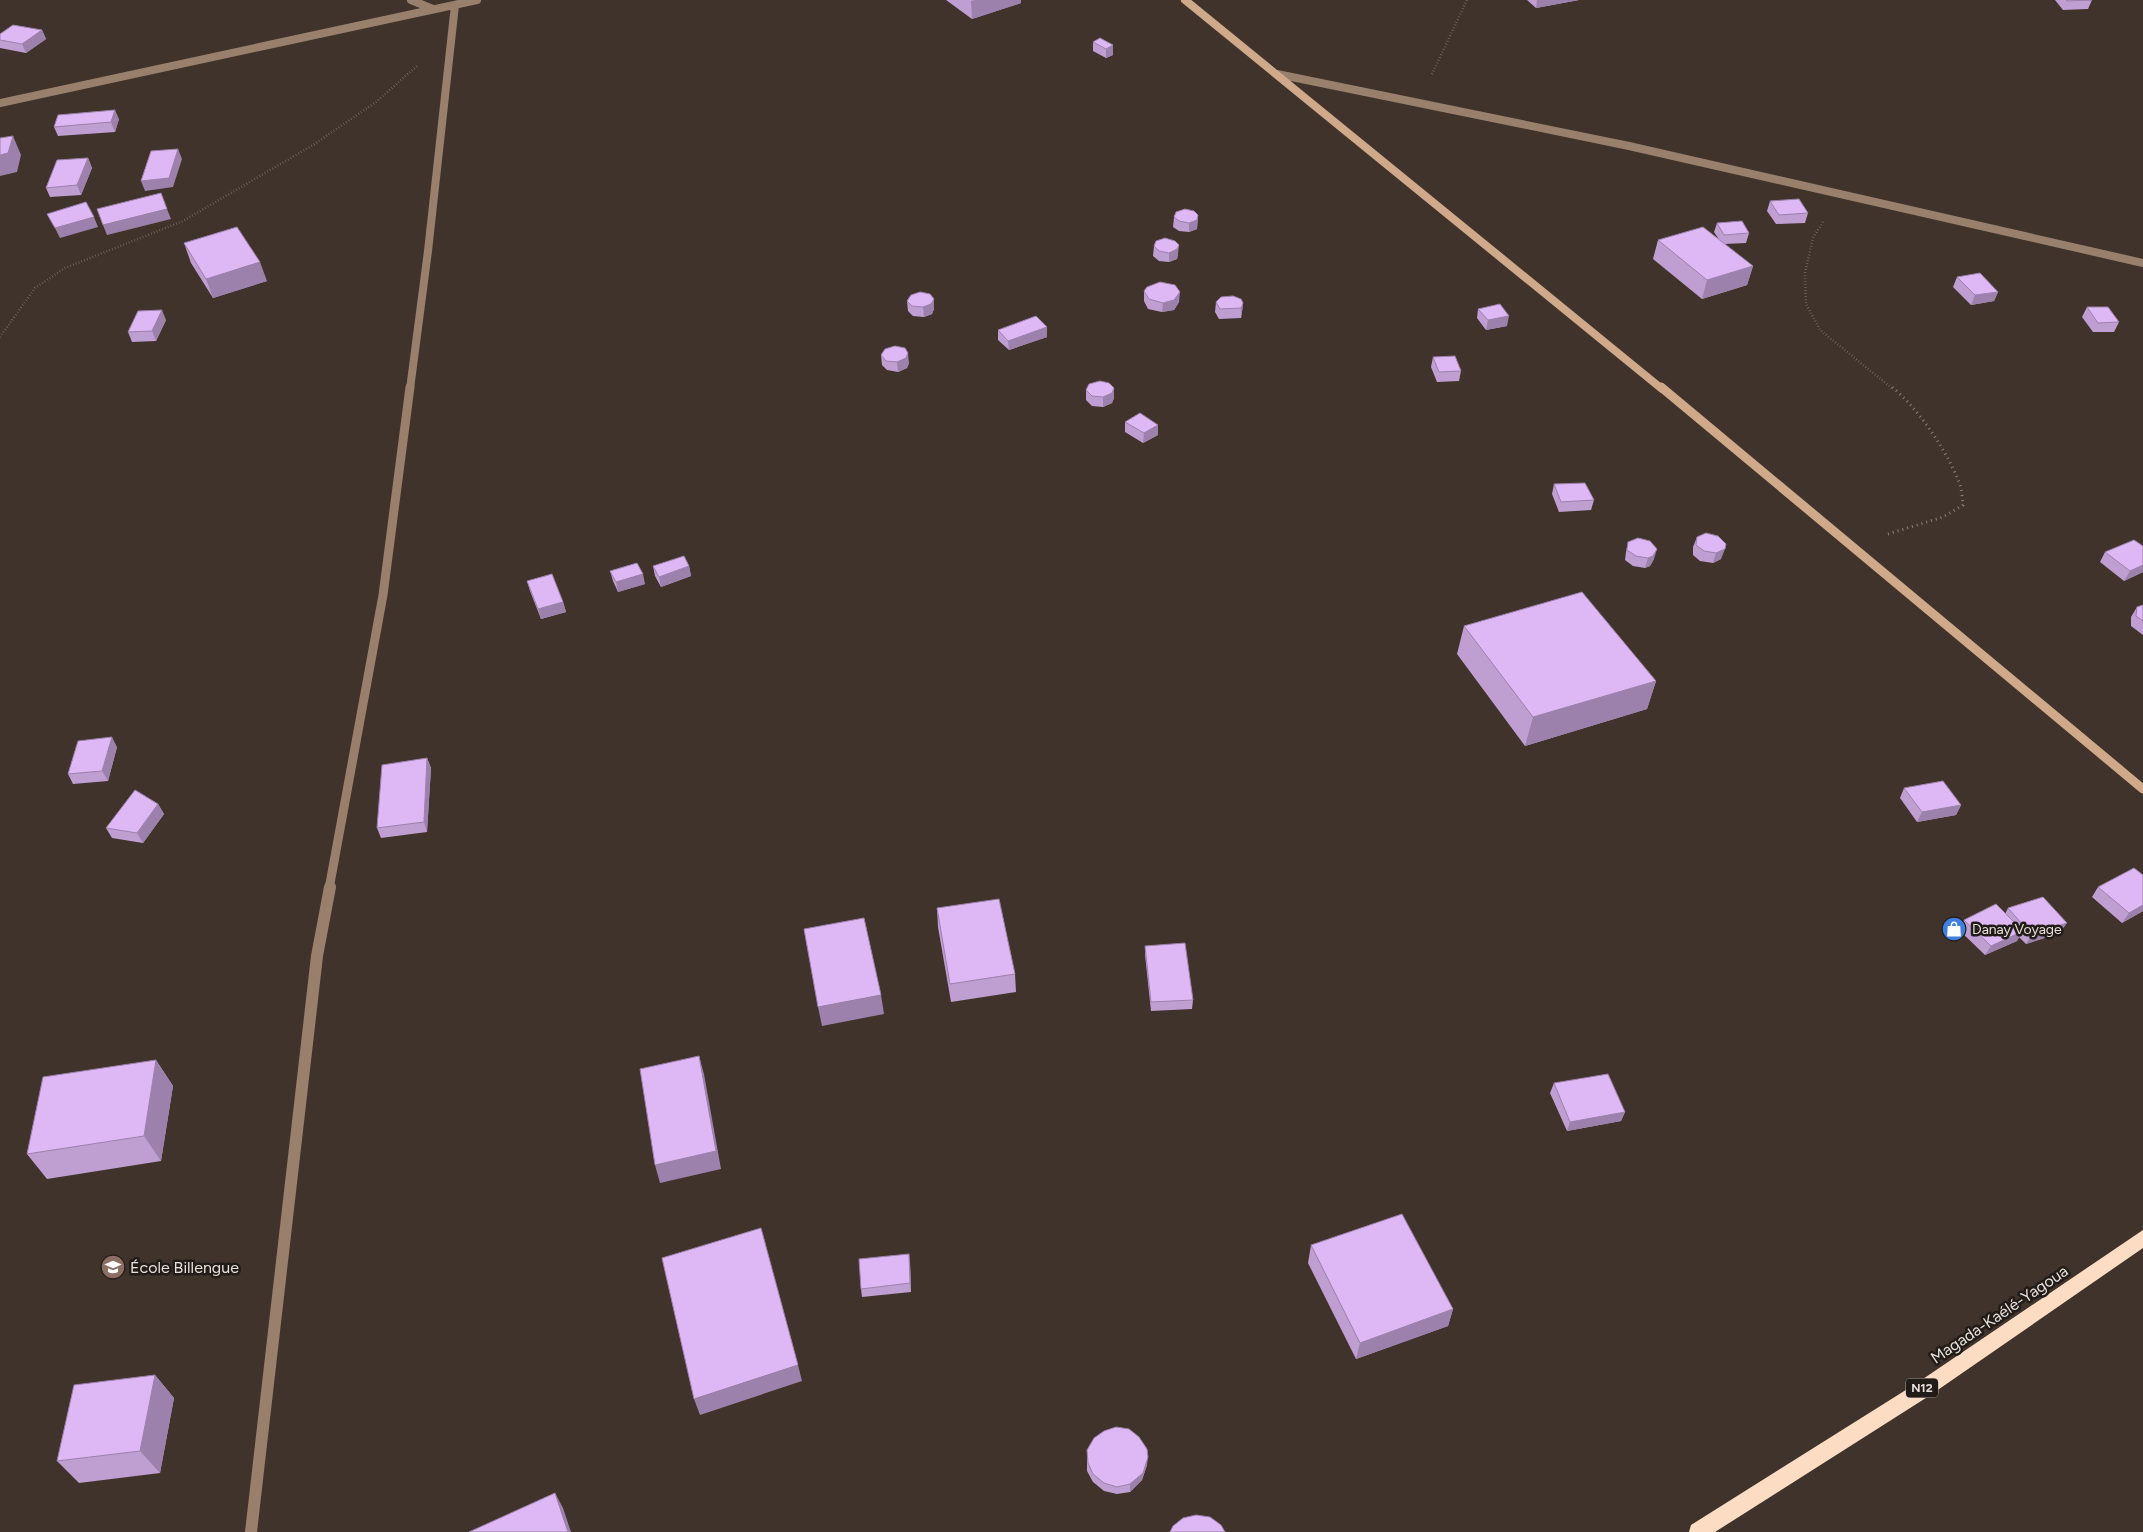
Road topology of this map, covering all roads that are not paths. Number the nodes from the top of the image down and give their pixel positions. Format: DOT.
graph roads {
  1 [pos="410,0"];
  2 [pos="477,0"];
  3 [pos="1184,0"];
  4 [pos="455,5"];
  5 [pos="434,9"];
  6 [pos="1277,74"];
  7 [pos="0,103"];
  8 [pos="2143,263"];
  9 [pos="2143,788"];
  10 [pos="2143,1238"];
  11 [pos="1702,1531"];
  12 [pos="251,1532"];
  1 -- 5 [label="street"];
  2 -- 4 [label="street"];
  3 -- 6 [label="main road"];
  4 -- 5 [label="street"];
  4 -- 12 [label="street"];
  5 -- 7 [label="street"];
  6 -- 8 [label="street"];
  6 -- 9 [label="main road"];
  10 -- 11 [label="highway, Magada-Kaélé-Yagoua / N12"];
}
